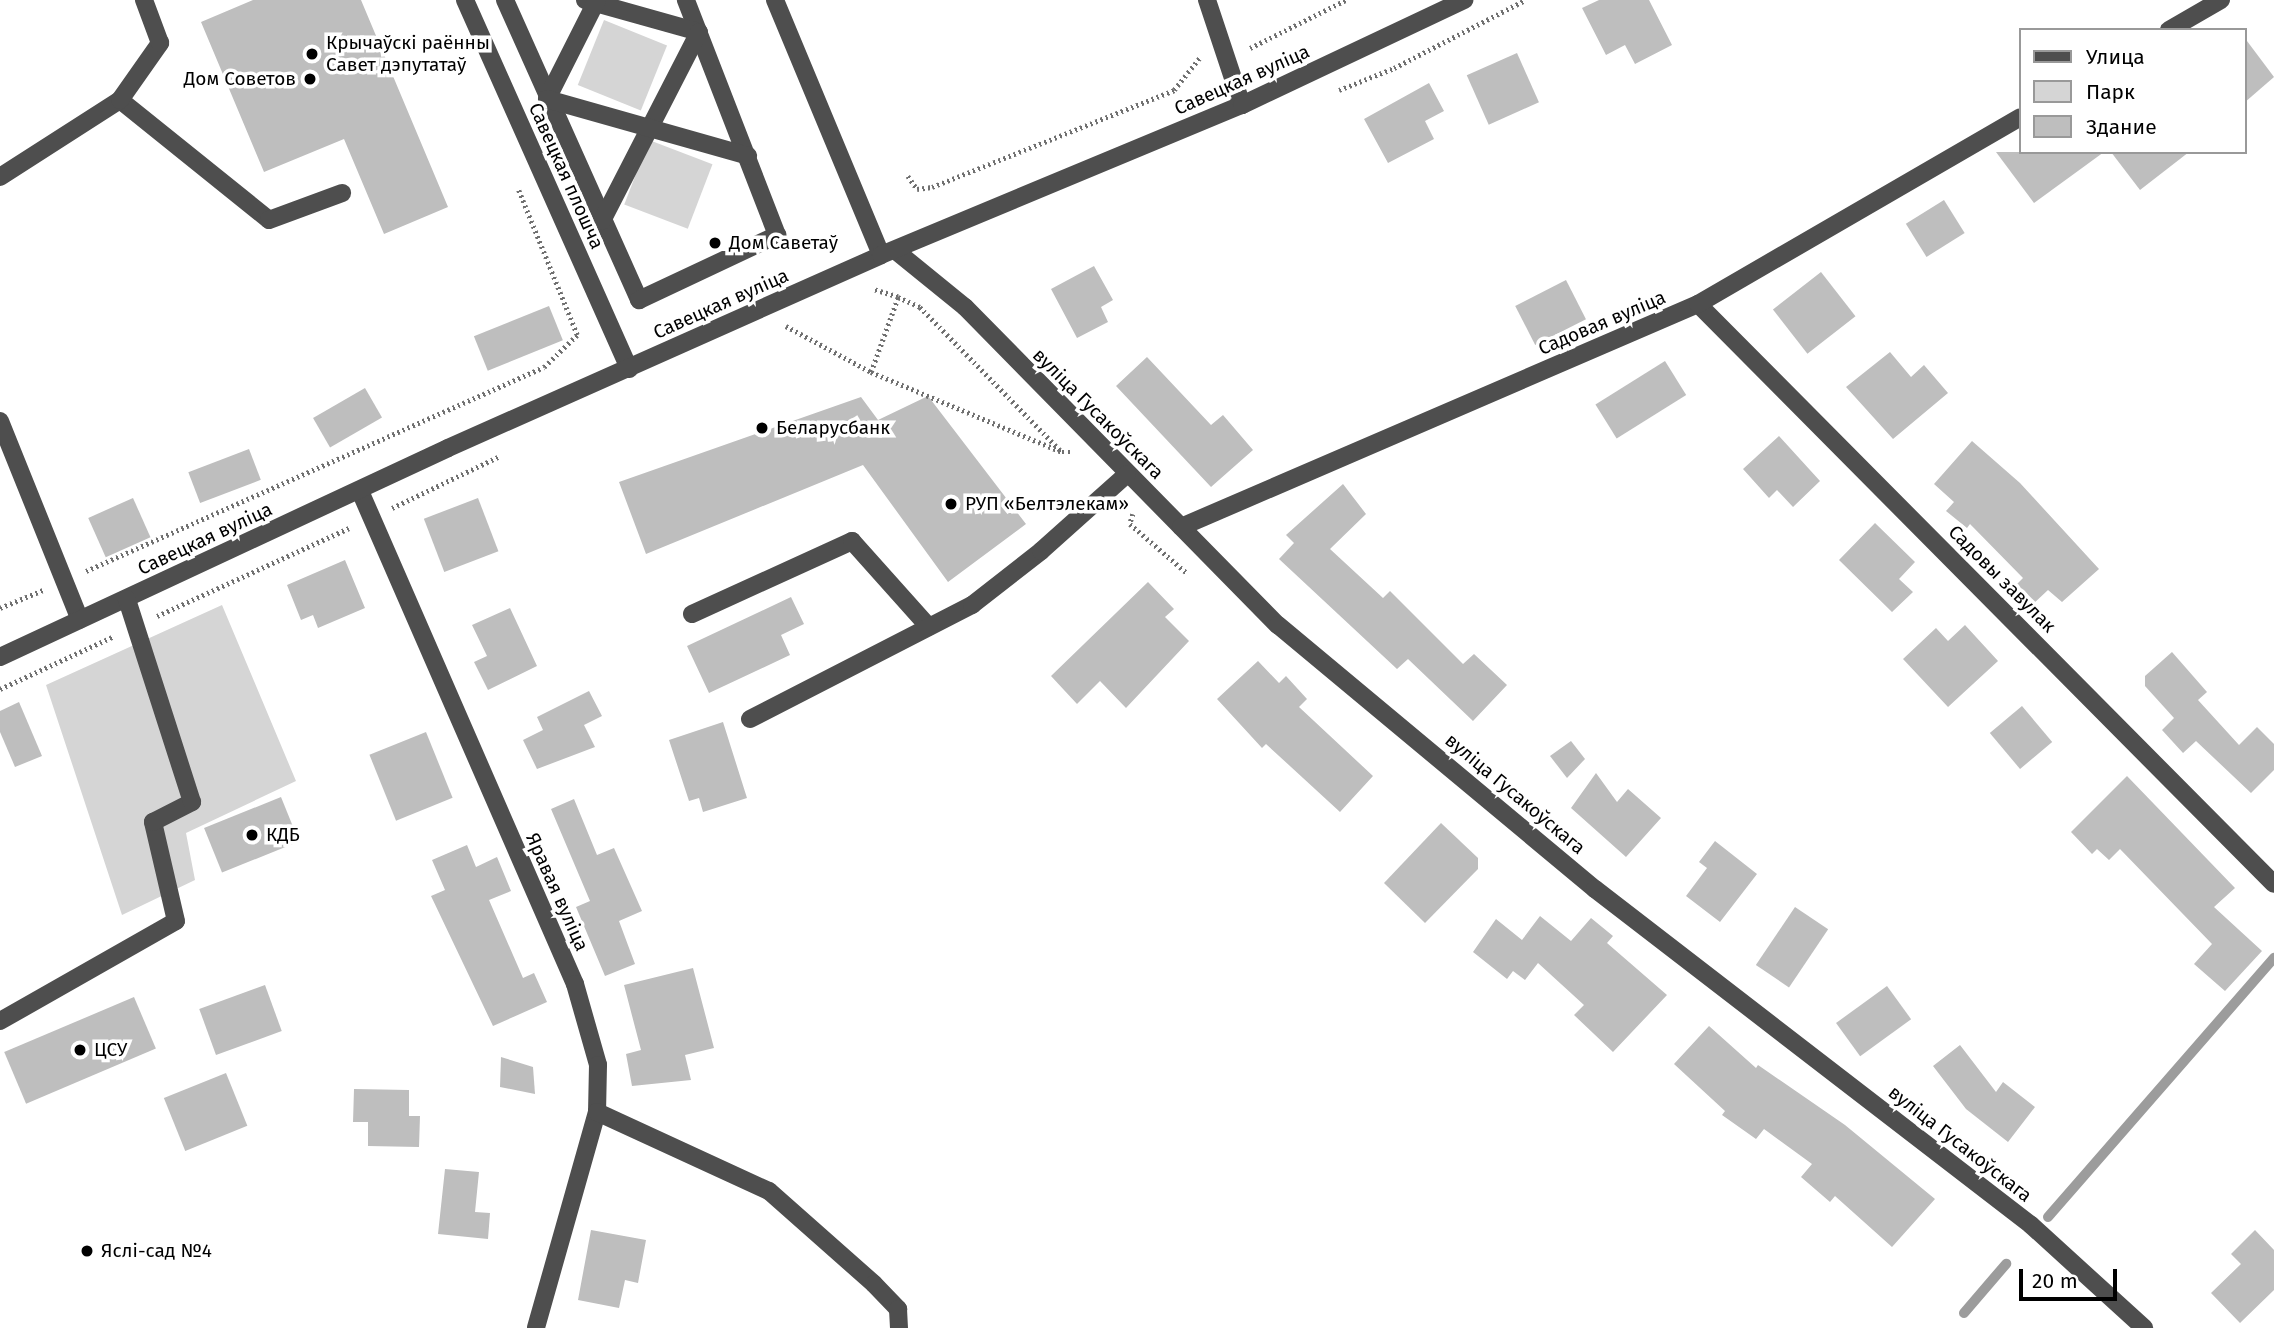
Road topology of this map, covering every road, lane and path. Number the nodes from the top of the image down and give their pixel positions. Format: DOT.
graph roads {
  1 [pos="144,0"];
  2 [pos="465,0"];
  3 [pos="505,0"];
  4 [pos="687,0"];
  5 [pos="775,0"];
  6 [pos="1207,0"];
  7 [pos="1346,0"];
  8 [pos="1464,0"];
  9 [pos="2221,0"];
  10 [pos="592,1"];
  11 [pos="2172,28"];
  12 [pos="699,32"];
  13 [pos="1219,33"];
  14 [pos="547,99"];
  15 [pos="120,100"];
  16 [pos="1242,105"];
  17 [pos="2018,118"];
  18 [pos="650,128"];
  19 [pos="748,156"];
  20 [pos="908,176"];
  21 [pos="0,177"];
  22 [pos="515,180"];
  23 [pos="342,193"];
  24 [pos="602,221"];
  25 [pos="888,253"];
  26 [pos="862,289"];
  27 [pos="898,297"];
  28 [pos="1698,304"];
  29 [pos="793,318"];
  30 [pos="629,369"];
  31 [pos="870,372"];
  32 [pos="0,421"];
  33 [pos="509,452"];
  34 [pos="1062,452"];
  35 [pos="1106,453"];
  36 [pos="1127,474"];
  37 [pos="360,491"];
  38 [pos="371,517"];
  39 [pos="1181,527"];
  40 [pos="64,580"];
  41 [pos="127,598"];
  42 [pos="0,608"];
  43 [pos="692,614"];
  44 [pos="80,620"];
  45 [pos="136,626"];
  46 [pos="929,627"];
  47 [pos="0,657"];
  48 [pos="0,688"];
  49 [pos="750,719"];
  50 [pos="2274,884"];
  51 [pos="0,1021"];
  52 [pos="597,1112"];
  53 [pos="536,1328"];
  54 [pos="899,1328"];
  55 [pos="2144,1328"];
  1 -- 15 [label="street"];
  2 -- 30 [label="street, Савецкая плошча"];
  3 -- 14 [label="street"];
  4 -- 12 [label="street"];
  5 -- 25 [label="street"];
  6 -- 13 [label="street"];
  7 -- 13 [label="path"];
  8 -- 16 [label="street, Савецкая вуліца"];
  9 -- 11 [label="street"];
  10 -- 12 [label="street"];
  10 -- 14 [label="street"];
  12 -- 18 [label="street"];
  12 -- 19 [label="street"];
  13 -- 16 [label="street"];
  13 -- 20 [label="path"];
  14 -- 18 [label="street"];
  14 -- 24 [label="street"];
  15 -- 21 [label="street"];
  15 -- 23 [label="street"];
  16 -- 25 [label="street, Савецкая вуліца"];
  17 -- 28 [label="street, Садовая вуліца"];
  18 -- 19 [label="street"];
  18 -- 24 [label="street"];
  19 -- 24 [label="street"];
  22 -- 40 [label="path"];
  25 -- 30 [label="street, Савецкая вуліца"];
  25 -- 35 [label="street, вуліца Гусакоўскага"];
  26 -- 27 [label="path"];
  27 -- 31 [label="path"];
  27 -- 34 [label="path"];
  28 -- 39 [label="street, Садовая вуліца"];
  28 -- 50 [label="street, Садовы завулак"];
  29 -- 31 [label="path"];
  30 -- 37 [label="street, Савецкая вуліца"];
  31 -- 34 [label="path"];
  32 -- 40 [label="street"];
  33 -- 38 [label="path"];
  34 -- 35 [label="path"];
  35 -- 36 [label="street, вуліца Гусакоўскага"];
  36 -- 39 [label="street, вуліца Гусакоўскага"];
  36 -- 46 [label="street"];
  37 -- 38 [label="street, Яравая вуліца"];
  37 -- 41 [label="street, Савецкая вуліца"];
  38 -- 45 [label="path"];
  38 -- 52 [label="street, Яравая вуліца"];
  39 -- 55 [label="street, вуліца Гусакоўскага"];
  40 -- 42 [label="path"];
  40 -- 44 [label="street"];
  41 -- 44 [label="street, Савецкая вуліца"];
  41 -- 45 [label="street"];
  43 -- 46 [label="street"];
  44 -- 47 [label="street, Савецкая вуліца"];
  45 -- 48 [label="path"];
  45 -- 51 [label="street"];
  46 -- 49 [label="street"];
  52 -- 53 [label="street, Яравая вуліца"];
  52 -- 54 [label="street"];
}
